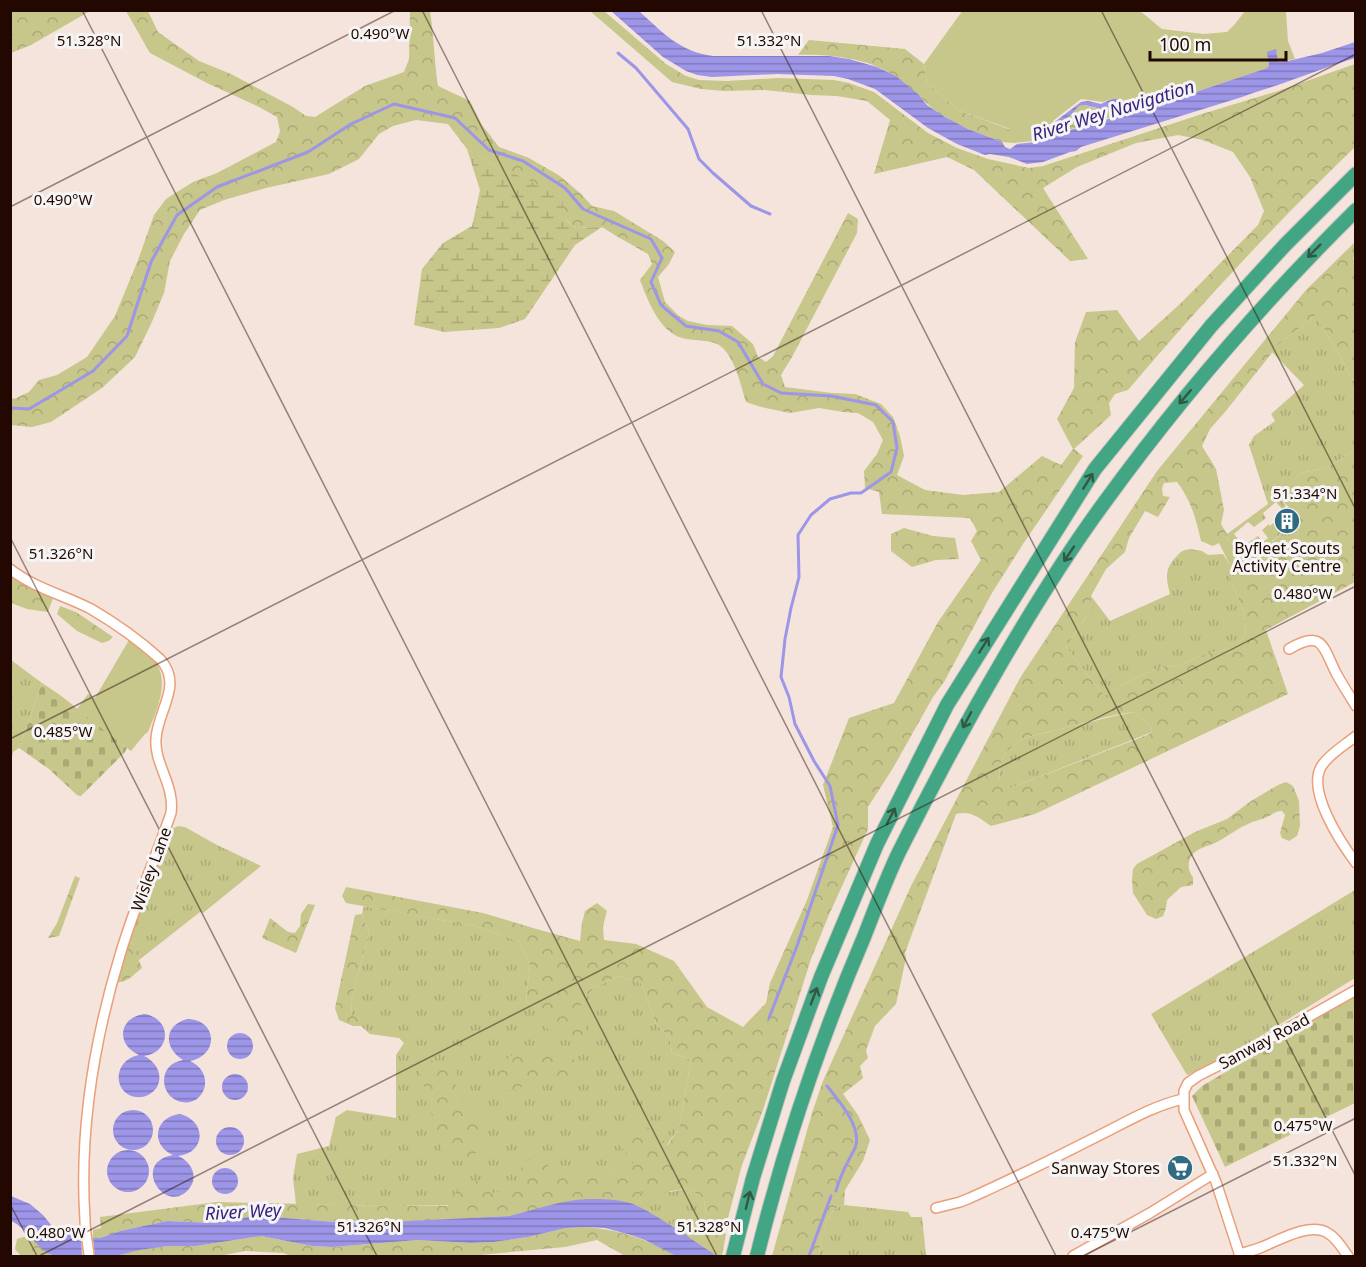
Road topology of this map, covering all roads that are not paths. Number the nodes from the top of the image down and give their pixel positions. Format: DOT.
graph roads {
  1 [pos="1356,174"];
  2 [pos="1356,210"];
  3 [pos="10,569"];
  4 [pos="1289,649"];
  5 [pos="1356,706"];
  6 [pos="1356,736"];
  7 [pos="1356,863"];
  8 [pos="1356,990"];
  9 [pos="1183,1099"];
  10 [pos="1213,1174"];
  11 [pos="936,1208"];
  12 [pos="1239,1255"];
  13 [pos="89,1257"];
  14 [pos="733,1257"];
  15 [pos="757,1257"];
  16 [pos="1073,1257"];
  17 [pos="1348,1257"];
  14 -- 1 [label="highway, one-way"];
  2 -- 15 [label="highway, one-way"];
  3 -- 13 [label="street, Wisley Lane"];
  4 -- 5 [label="street"];
  6 -- 7 [label="street"];
  8 -- 9 [label="street, Sanway Road"];
  9 -- 10 [label="street"];
  9 -- 11 [label="street"];
  10 -- 12 [label="street"];
  10 -- 16 [label="street"];
  12 -- 17 [label="street"];
}
